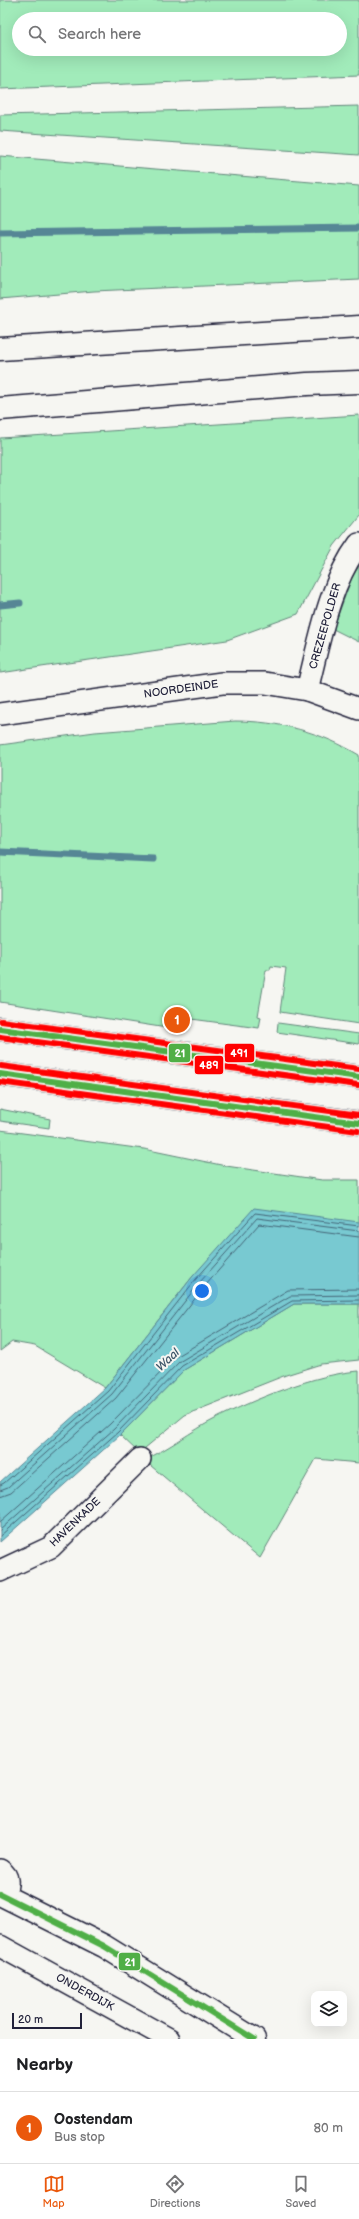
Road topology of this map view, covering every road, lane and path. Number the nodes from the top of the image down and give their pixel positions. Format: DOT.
graph roads {
  1 [pos="359,327"];
  2 [pos="0,349"];
  3 [pos="359,382"];
  4 [pos="0,408"];
  5 [pos="359,544"];
  6 [pos="307,690"];
  7 [pos="359,709"];
  8 [pos="0,714"];
  9 [pos="0,1029"];
  10 [pos="0,1074"];
  11 [pos="359,1077"];
  12 [pos="359,1123"];
  13 [pos="140,1459"];
  14 [pos="0,1571"];
  15 [pos="0,1870"];
  16 [pos="2,1895"];
  17 [pos="0,1946"];
  18 [pos="169,2039"];
  19 [pos="254,2039"];
  1 -- 2 [label="main road"];
  3 -- 4 [label="main road"];
  5 -- 6 [label="street, CREZEEPOLDER"];
  6 -- 7 [label="street, NOORDEINDE"];
  6 -- 8 [label="street, NOORDEINDE"];
  9 -- 11 [label="main road"];
  10 -- 12 [label="main road"];
  13 -- 14 [label="street, HAVENKADE"];
  15 -- 16 [label="street"];
  16 -- 19 [label="main road"];
  17 -- 18 [label="street, ONDERDIJK"];
}
